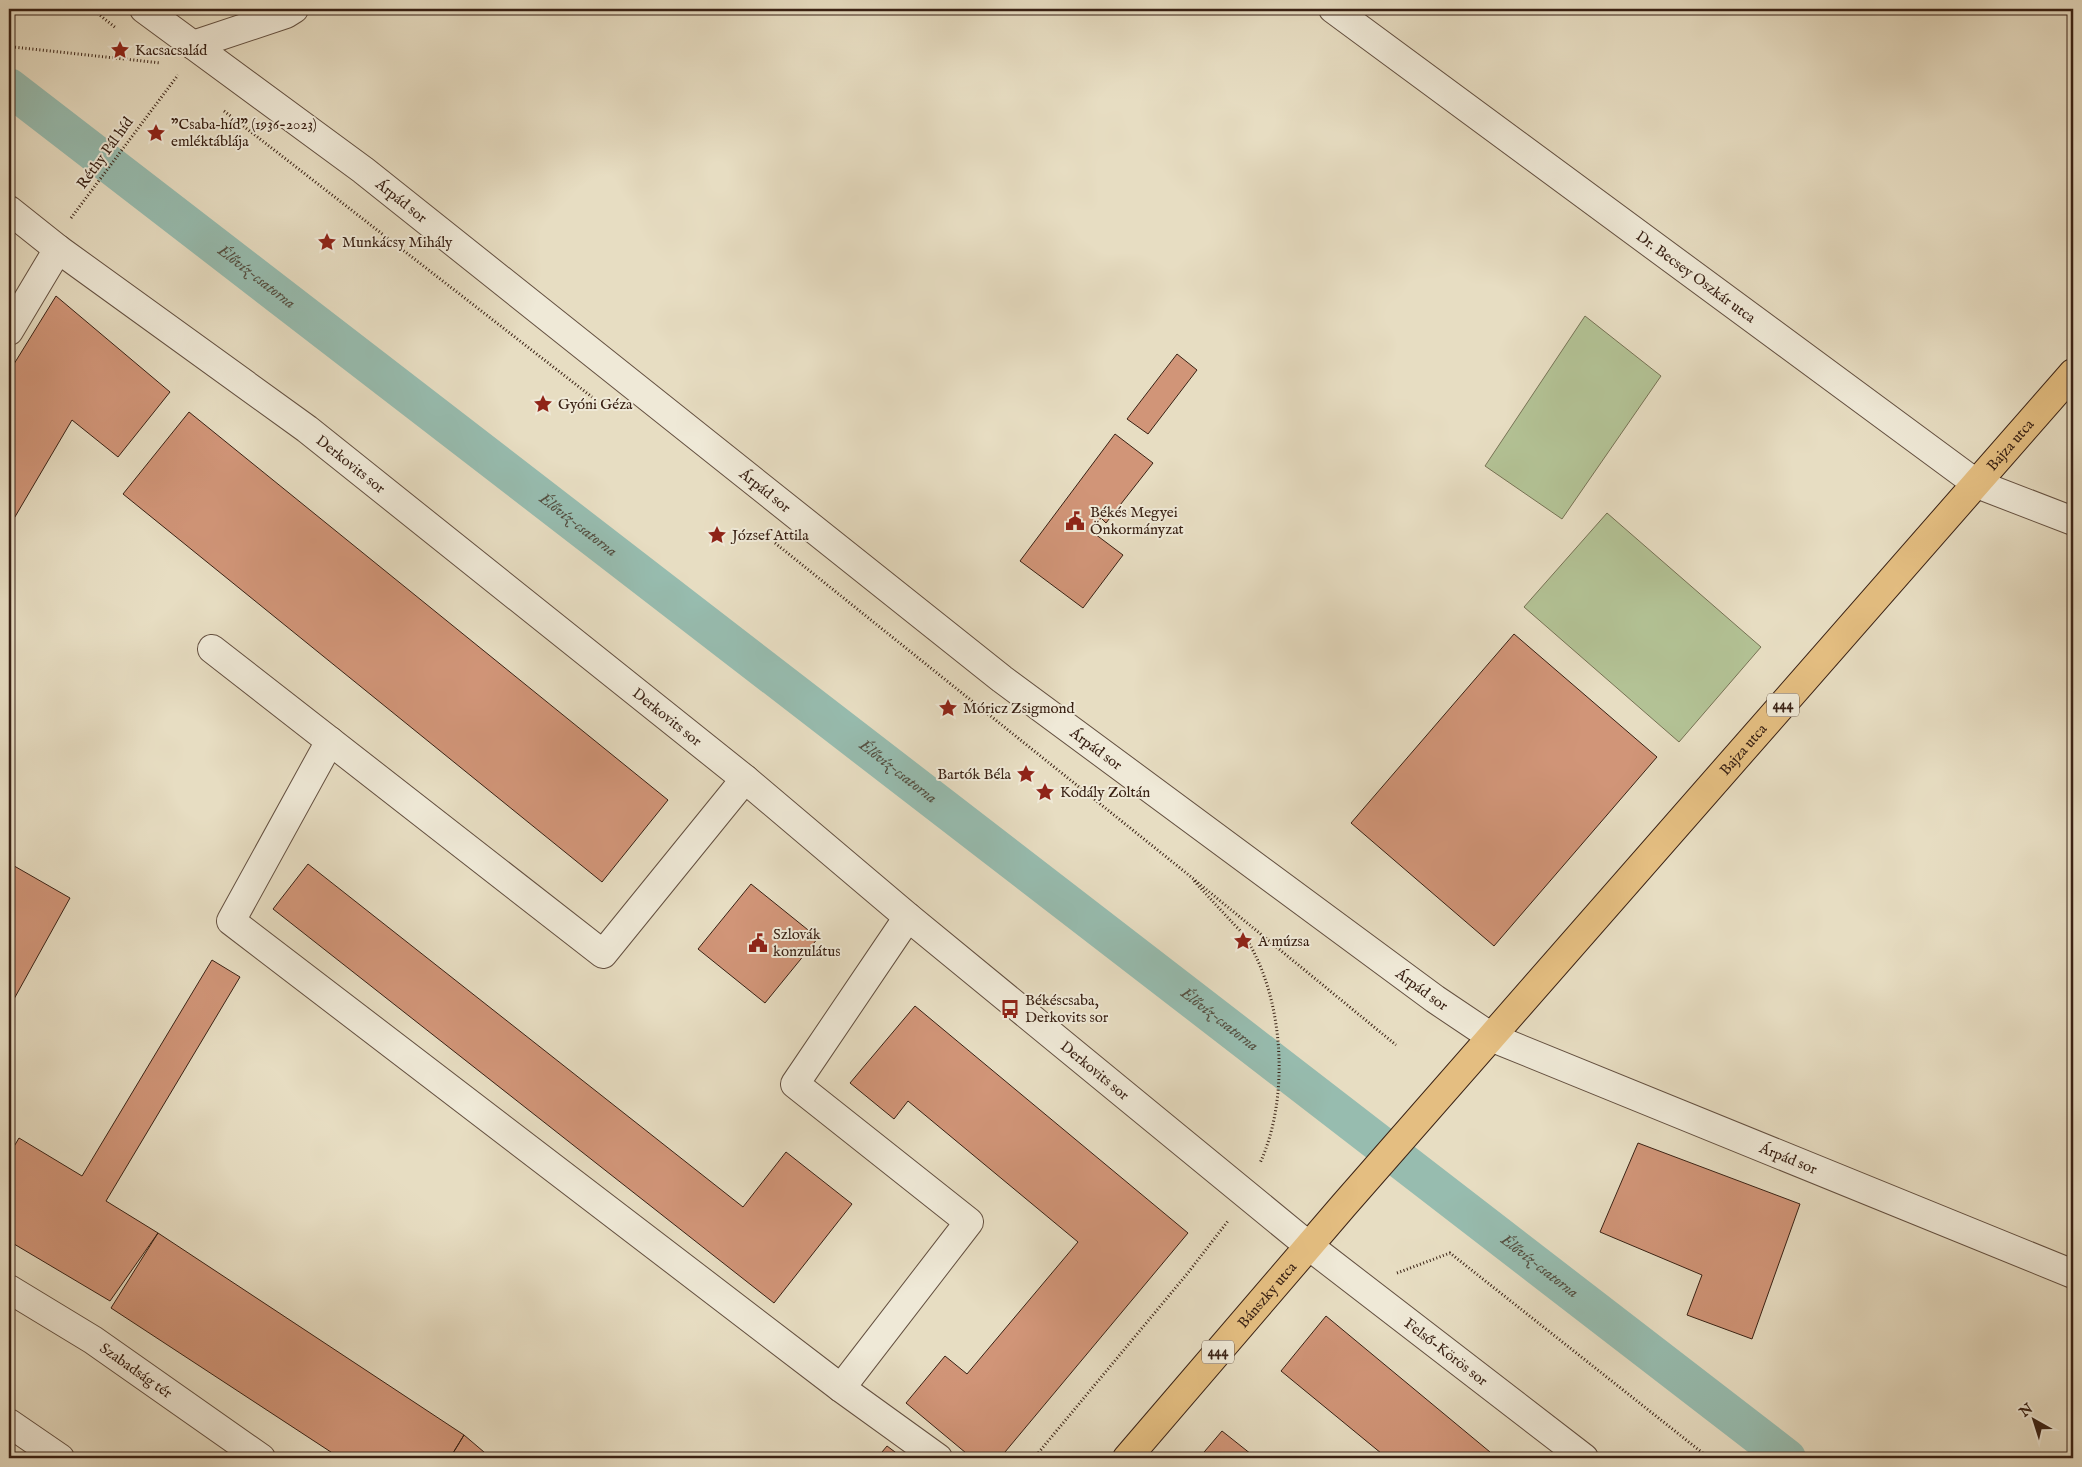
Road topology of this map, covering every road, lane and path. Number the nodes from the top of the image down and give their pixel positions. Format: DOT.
graph roads {
  1 [pos="144,9"];
  2 [pos="294,9"];
  3 [pos="1333,9"];
  4 [pos="9,44"];
  5 [pos="193,45"];
  6 [pos="161,63"];
  7 [pos="185,81"];
  8 [pos="216,106"];
  9 [pos="9,210"];
  10 [pos="52,245"];
  11 [pos="9,331"];
  12 [pos="2073,373"];
  13 [pos="598,402"];
  14 [pos="1977,484"];
  15 [pos="2073,521"];
  16 [pos="768,538"];
  17 [pos="212,650"];
  18 [pos="330,741"];
  19 [pos="745,779"];
  20 [pos="1185,872"];
  21 [pos="908,917"];
  22 [pos="1493,1038"];
  23 [pos="1396,1046"];
  24 [pos="1245,1194"];
  25 [pos="1309,1246"];
  26 [pos="2073,1274"];
  27 [pos="1361,1286"];
  28 [pos="9,1288"];
  29 [pos="841,1388"];
  30 [pos="9,1423"];
  31 [pos="60,1458"];
  32 [pos="262,1458"];
  33 [pos="938,1458"];
  34 [pos="1034,1458"];
  35 [pos="1127,1458"];
  36 [pos="1584,1458"];
  37 [pos="1710,1458"];
  1 -- 5 [label="street, Árpád sor"];
  2 -- 5 [label="street"];
  3 -- 14 [label="street, Dr. Becsey Oszkár utca"];
  4 -- 6 [label="path"];
  5 -- 22 [label="street, Árpád sor"];
  7 -- 10 [label="path, Réthy Pál híd"];
  8 -- 13 [label="path"];
  9 -- 10 [label="street, Derkovits sor"];
  10 -- 11 [label="street"];
  10 -- 19 [label="street, Derkovits sor"];
  12 -- 14 [label="main road, Bajza utca / 444"];
  14 -- 15 [label="street, Dr. Becsey Oszkár utca"];
  14 -- 22 [label="main road, Bajza utca / 444"];
  16 -- 20 [label="path"];
  17 -- 18 [label="street"];
  18 -- 19 [label="street"];
  18 -- 29 [label="street"];
  19 -- 21 [label="street, Derkovits sor"];
  20 -- 23 [label="path"];
  20 -- 24 [label="path"];
  21 -- 24 [label="street, Derkovits sor"];
  21 -- 29 [label="street"];
  22 -- 25 [label="main road, 444"];
  22 -- 26 [label="street, Árpád sor"];
  24 -- 25 [label="street, Derkovits sor"];
  24 -- 34 [label="path"];
  25 -- 27 [label="street, Felső-Körös sor"];
  25 -- 35 [label="main road, Bánszky utca / 444"];
  27 -- 36 [label="street, Felső-Körös sor"];
  27 -- 37 [label="path"];
  28 -- 32 [label="street, Szabadság tér"];
  29 -- 33 [label="street"];
  30 -- 31 [label="street"];
}
